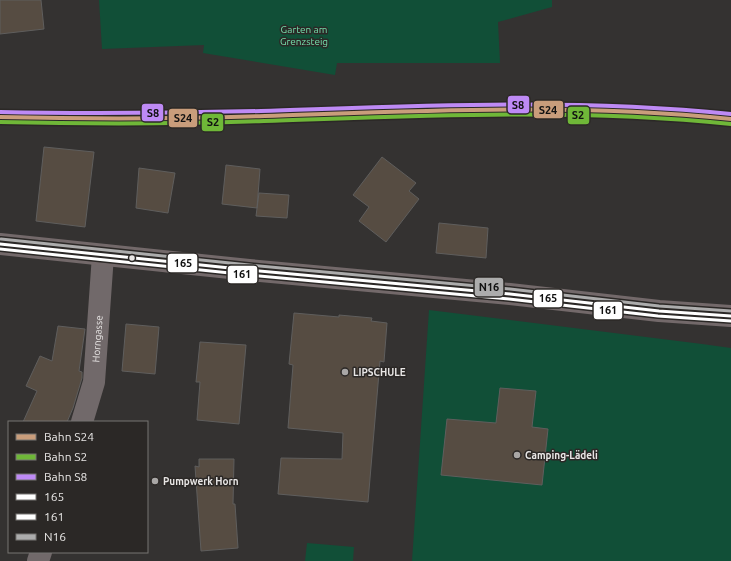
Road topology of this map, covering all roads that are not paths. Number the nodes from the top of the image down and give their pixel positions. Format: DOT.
graph roads {
  1 [pos="0,244"];
  2 [pos="103,255"];
  3 [pos="731,316"];
  4 [pos="82,421"];
  1 -- 2 [label="main road"];
  2 -- 3 [label="main road"];
  2 -- 4 [label="street, Horngasse"];
}
